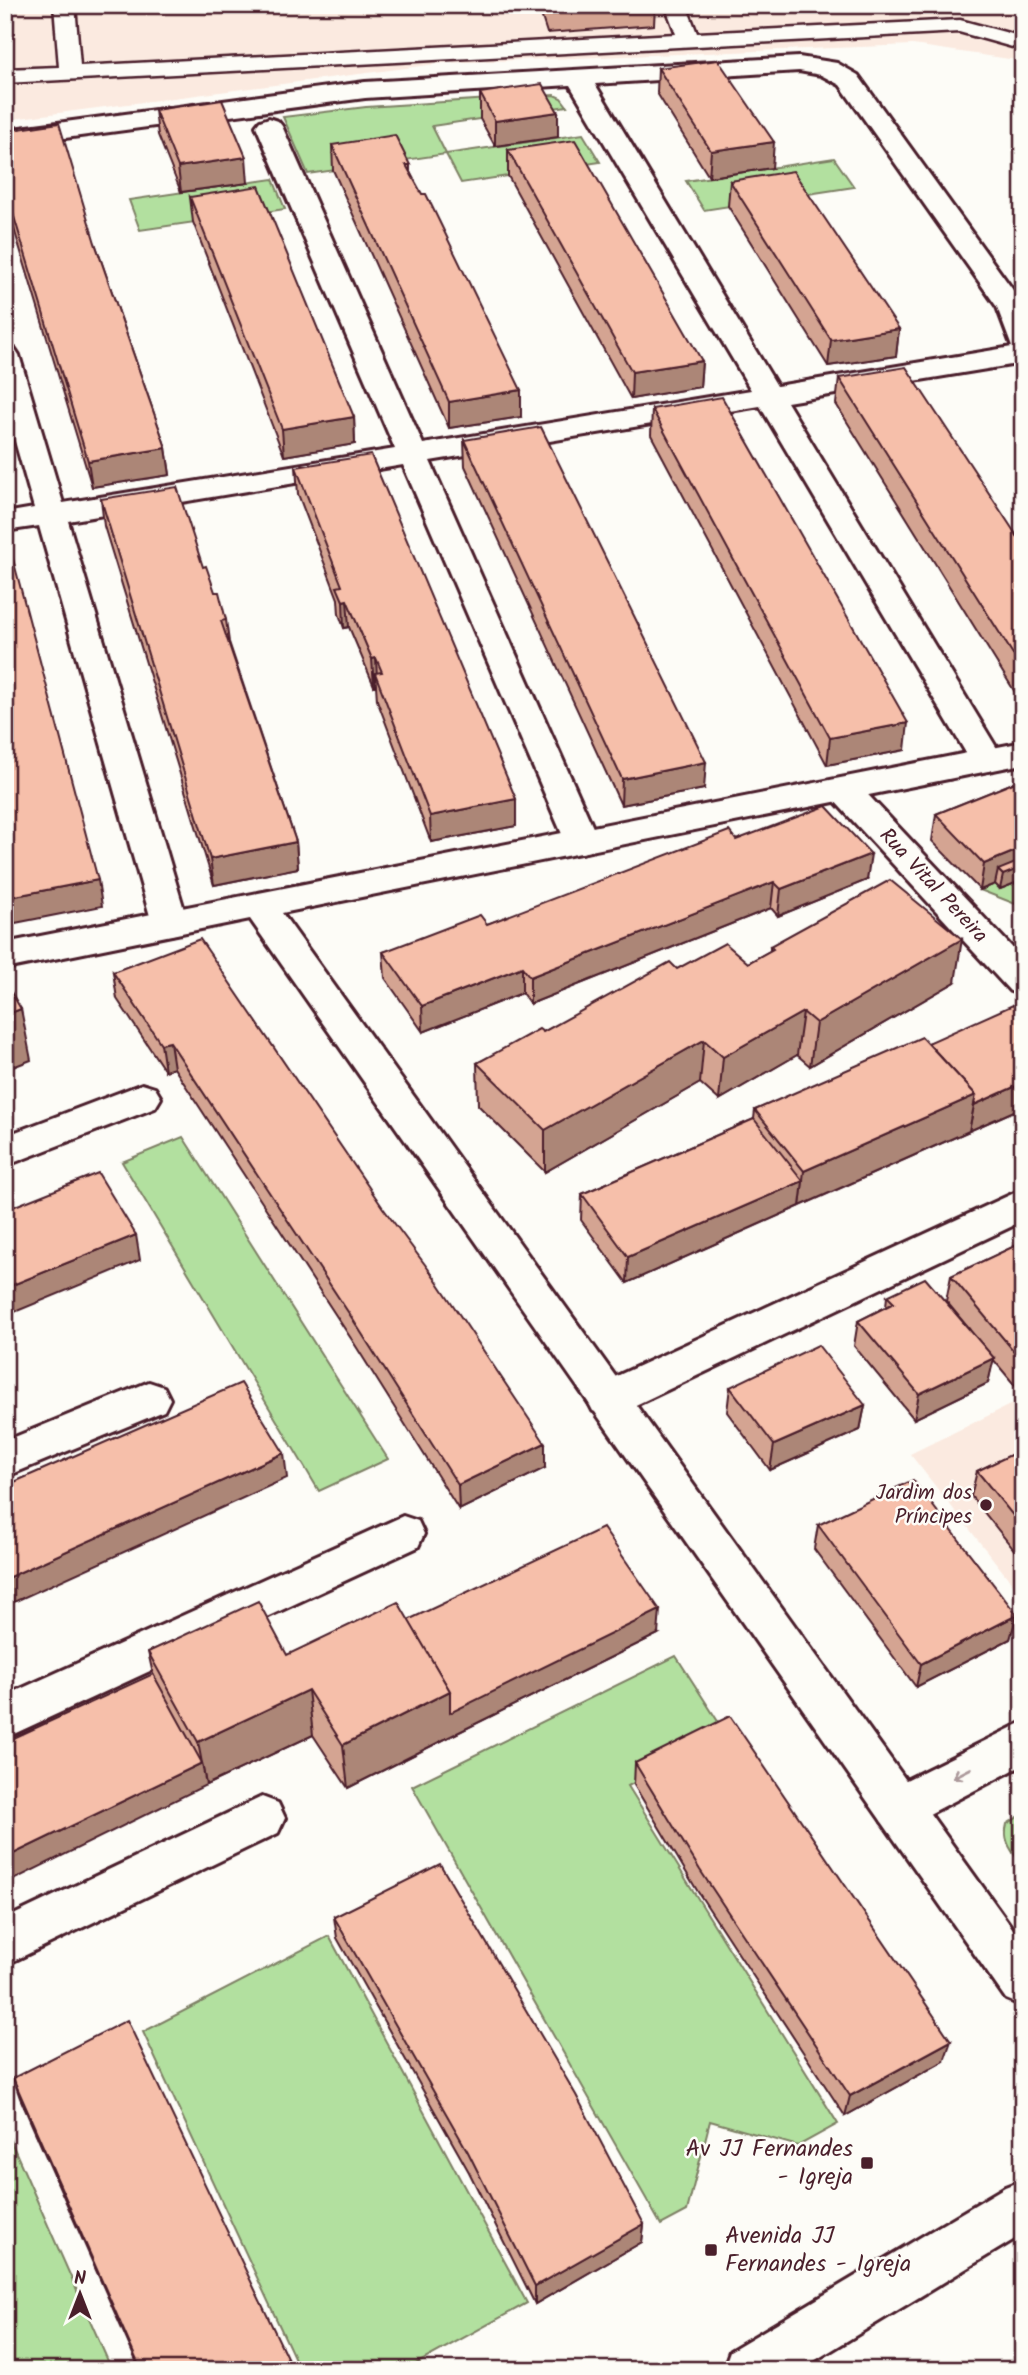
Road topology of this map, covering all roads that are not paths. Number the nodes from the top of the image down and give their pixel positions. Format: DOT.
graph roads {
  1 [pos="64,5"];
  2 [pos="675,5"];
  3 [pos="950,5"];
  4 [pos="1023,22"];
  5 [pos="960,26"];
  6 [pos="689,40"];
  7 [pos="1023,44"];
  8 [pos="70,71"];
  9 [pos="5,76"];
  10 [pos="578,77"];
  11 [pos="269,126"];
  12 [pos="5,138"];
  13 [pos="1017,306"];
  14 [pos="1023,341"];
  15 [pos="1023,354"];
  16 [pos="5,355"];
  17 [pos="768,396"];
  18 [pos="412,455"];
  19 [pos="49,515"];
  20 [pos="5,522"];
  21 [pos="1023,753"];
  22 [pos="987,760"];
  23 [pos="843,789"];
  24 [pos="582,841"];
  25 [pos="258,905"];
  26 [pos="170,923"];
  27 [pos="5,956"];
  28 [pos="1023,982"];
  29 [pos="142,1098"];
  30 [pos="5,1152"];
  31 [pos="1023,1203"];
  32 [pos="149,1399"];
  33 [pos="608,1399"];
  34 [pos="5,1460"];
  35 [pos="403,1534"];
  36 [pos="5,1718"];
  37 [pos="1023,1742"];
  38 [pos="898,1807"];
  39 [pos="262,1818"];
  40 [pos="5,1943"];
  41 [pos="1023,1983"];
  42 [pos="1023,2205"];
  43 [pos="749,2370"];
  1 -- 8 [label="lane"];
  2 -- 6 [label="lane"];
  3 -- 5 [label="lane"];
  4 -- 5 [label="lane"];
  5 -- 6 [label="lane"];
  5 -- 7 [label="lane"];
  6 -- 8 [label="lane"];
  8 -- 9 [label="lane"];
  10 -- 12 [label="street"];
  10 -- 13 [label="street"];
  10 -- 17 [label="street"];
  11 -- 18 [label="street"];
  13 -- 14 [label="street"];
  15 -- 17 [label="street"];
  16 -- 19 [label="street"];
  17 -- 18 [label="street"];
  17 -- 22 [label="street"];
  18 -- 19 [label="street"];
  18 -- 24 [label="street"];
  19 -- 20 [label="street"];
  19 -- 26 [label="street"];
  21 -- 22 [label="street"];
  22 -- 23 [label="street"];
  23 -- 24 [label="street"];
  23 -- 28 [label="street, Rua Vital Pereira"];
  24 -- 25 [label="street"];
  25 -- 26 [label="street"];
  25 -- 33 [label="street"];
  26 -- 27 [label="street"];
  29 -- 30 [label="street"];
  31 -- 33 [label="street"];
  32 -- 34 [label="street"];
  33 -- 38 [label="street"];
  35 -- 36 [label="street"];
  37 -- 38 [label="street, one-way"];
  38 -- 41 [label="street"];
  39 -- 40 [label="street"];
  42 -- 43 [label="street"];
}
